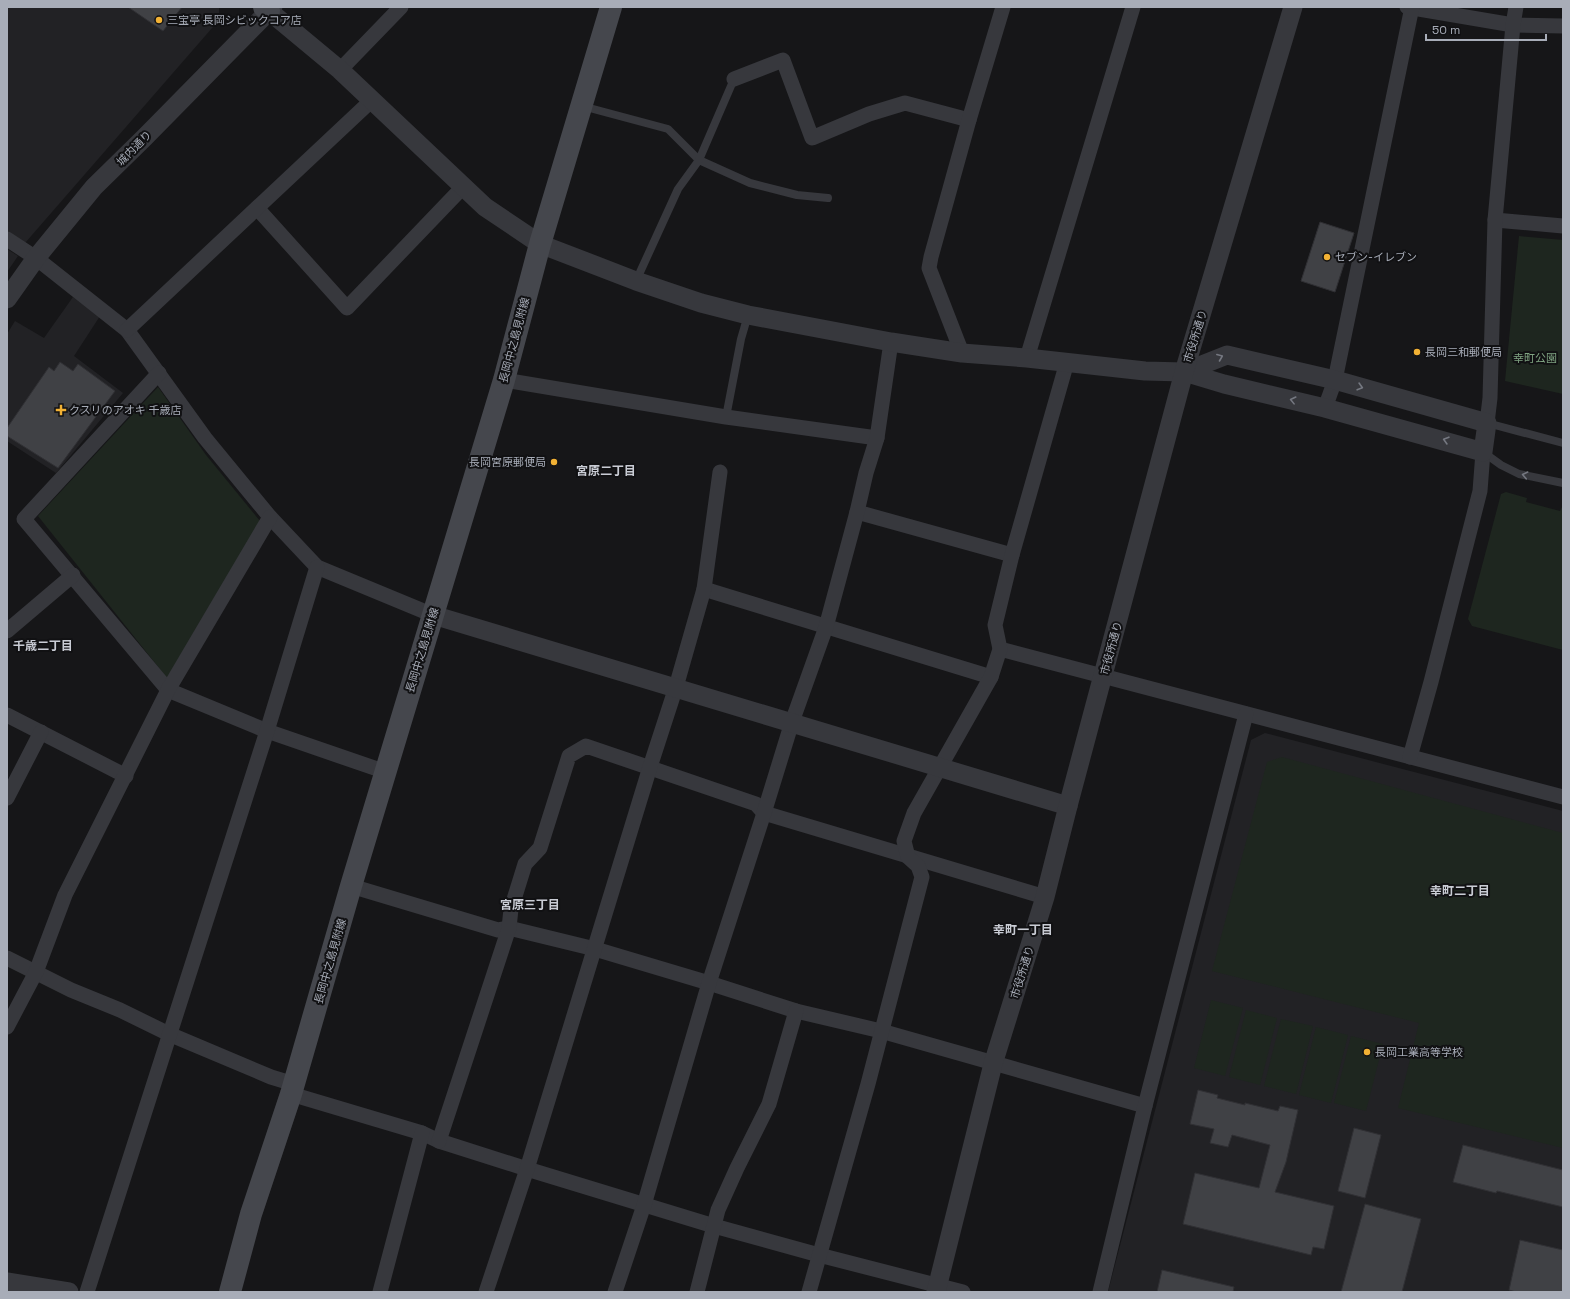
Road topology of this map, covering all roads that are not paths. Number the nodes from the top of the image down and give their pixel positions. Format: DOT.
graph roads {
  1 [pos="401,7"];
  2 [pos="611,7"];
  3 [pos="1003,7"];
  4 [pos="1133,7"];
  5 [pos="1292,7"];
  6 [pos="1410,7"];
  7 [pos="1516,7"];
  8 [pos="268,8"];
  9 [pos="1513,25"];
  10 [pos="1563,26"];
  11 [pos="340,70"];
  12 [pos="734,79"];
  13 [pos="372,100"];
  14 [pos="581,106"];
  15 [pos="969,120"];
  16 [pos="699,160"];
  17 [pos="463,187"];
  18 [pos="828,198"];
  19 [pos="257,208"];
  20 [pos="1495,220"];
  21 [pos="1563,226"];
  22 [pos="7,239"];
  23 [pos="540,244"];
  24 [pos="36,258"];
  25 [pos="636,281"];
  26 [pos="7,299"];
  27 [pos="748,316"];
  28 [pos="127,330"];
  29 [pos="891,342"];
  30 [pos="962,353"];
  31 [pos="1027,358"];
  32 [pos="1067,362"];
  33 [pos="1184,372"];
  34 [pos="159,373"];
  35 [pos="504,380"];
  36 [pos="1334,380"];
  37 [pos="1325,408"];
  38 [pos="726,417"];
  39 [pos="1487,423"];
  40 [pos="877,438"];
  41 [pos="1563,443"];
  42 [pos="1483,452"];
  43 [pos="720,472"];
  44 [pos="1563,483"];
  45 [pos="857,512"];
  46 [pos="270,517"];
  47 [pos="1012,556"];
  48 [pos="317,567"];
  49 [pos="73,575"];
  50 [pos="704,589"];
  51 [pos="433,615"];
  52 [pos="826,627"];
  53 [pos="7,631"];
  54 [pos="1000,649"];
  55 [pos="1103,676"];
  56 [pos="990,677"];
  57 [pos="676,688"];
  58 [pos="168,690"];
  59 [pos="1246,714"];
  60 [pos="7,715"];
  61 [pos="792,722"];
  62 [pos="267,731"];
  63 [pos="41,732"];
  64 [pos="1410,757"];
  65 [pos="650,767"];
  66 [pos="940,768"];
  67 [pos="386,772"];
  68 [pos="126,776"];
  69 [pos="1563,797"];
  70 [pos="7,798"];
  71 [pos="1068,806"];
  72 [pos="764,814"];
  73 [pos="908,857"];
  74 [pos="351,886"];
  75 [pos="1045,897"];
  76 [pos="509,928"];
  77 [pos="595,949"];
  78 [pos="7,958"];
  79 [pos="36,972"];
  80 [pos="709,983"];
  81 [pos="796,1010"];
  82 [pos="7,1027"];
  83 [pos="881,1031"];
  84 [pos="169,1034"];
  85 [pos="993,1064"];
  86 [pos="292,1089"];
  87 [pos="1145,1106"];
  88 [pos="422,1134"];
  89 [pos="439,1141"];
  90 [pos="527,1169"];
  91 [pos="644,1205"];
  92 [pos="714,1226"];
  93 [pos="819,1255"];
  94 [pos="13,1286"];
  95 [pos="937,1289"];
  96 [pos="69,1292"];
  97 [pos="87,1292"];
  98 [pos="230,1292"];
  99 [pos="380,1292"];
  100 [pos="486,1292"];
  101 [pos="615,1292"];
  102 [pos="697,1292"];
  103 [pos="809,1292"];
  104 [pos="963,1292"];
  105 [pos="1100,1292"];
  1 -- 11 [label="street"];
  2 -- 14 [label="main road, 長岡中之島見附線"];
  3 -- 15 [label="street"];
  4 -- 31 [label="street"];
  5 -- 33 [label="street, 市役所通り"];
  6 -- 9 [label="street"];
  6 -- 36 [label="street"];
  7 -- 9 [label="street"];
  8 -- 11 [label="street"];
  8 -- 24 [label="street, 城内通り"];
  9 -- 10 [label="street"];
  9 -- 20 [label="street"];
  11 -- 13 [label="street"];
  12 -- 15 [label="street"];
  12 -- 16 [label="lane"];
  13 -- 17 [label="street"];
  13 -- 19 [label="street"];
  14 -- 16 [label="lane"];
  14 -- 23 [label="main road, 長岡中之島見附線"];
  15 -- 30 [label="street"];
  16 -- 18 [label="lane"];
  16 -- 25 [label="lane"];
  17 -- 19 [label="street"];
  17 -- 23 [label="street"];
  19 -- 28 [label="street"];
  20 -- 21 [label="street"];
  20 -- 39 [label="street"];
  22 -- 24 [label="street"];
  23 -- 25 [label="street"];
  23 -- 35 [label="main road, 長岡中之島見附線"];
  24 -- 26 [label="street, 城内通り"];
  24 -- 28 [label="street"];
  25 -- 27 [label="street"];
  27 -- 29 [label="street"];
  27 -- 38 [label="lane"];
  28 -- 34 [label="street"];
  29 -- 30 [label="street"];
  29 -- 40 [label="street"];
  30 -- 31 [label="street"];
  31 -- 32 [label="street"];
  32 -- 33 [label="street"];
  32 -- 47 [label="street"];
  33 -- 36 [label="street, one-way"];
  37 -- 33 [label="street, one-way"];
  33 -- 55 [label="street, 市役所通り"];
  34 -- 46 [label="street"];
  34 -- 49 [label="street"];
  35 -- 38 [label="street"];
  35 -- 51 [label="main road, 長岡中之島見附線"];
  36 -- 37 [label="street"];
  36 -- 39 [label="street, one-way"];
  42 -- 37 [label="street, one-way"];
  38 -- 40 [label="street"];
  39 -- 41 [label="lane"];
  39 -- 42 [label="street"];
  40 -- 45 [label="street"];
  44 -- 42 [label="lane, one-way"];
  42 -- 64 [label="street"];
  43 -- 50 [label="street"];
  45 -- 47 [label="street"];
  45 -- 52 [label="street"];
  46 -- 48 [label="street"];
  46 -- 58 [label="street"];
  47 -- 54 [label="street"];
  48 -- 51 [label="street"];
  48 -- 62 [label="street"];
  49 -- 53 [label="street"];
  49 -- 58 [label="street"];
  50 -- 52 [label="street"];
  50 -- 57 [label="street"];
  51 -- 57 [label="street"];
  51 -- 67 [label="main road, 長岡中之島見附線"];
  52 -- 56 [label="street"];
  52 -- 61 [label="street"];
  54 -- 55 [label="street"];
  54 -- 56 [label="street"];
  55 -- 59 [label="street"];
  55 -- 71 [label="street, 市役所通り"];
  56 -- 66 [label="street"];
  57 -- 61 [label="street"];
  57 -- 65 [label="street"];
  58 -- 62 [label="street"];
  58 -- 68 [label="street"];
  59 -- 64 [label="street"];
  59 -- 87 [label="street"];
  60 -- 63 [label="street"];
  61 -- 66 [label="street"];
  61 -- 72 [label="street"];
  62 -- 67 [label="street"];
  62 -- 84 [label="street"];
  63 -- 68 [label="street"];
  63 -- 70 [label="street"];
  64 -- 69 [label="street"];
  65 -- 72 [label="street"];
  65 -- 76 [label="street"];
  65 -- 77 [label="street"];
  66 -- 71 [label="street"];
  66 -- 73 [label="street"];
  67 -- 74 [label="main road, 長岡中之島見附線"];
  68 -- 79 [label="street"];
  71 -- 75 [label="street, 市役所通り"];
  72 -- 73 [label="street"];
  72 -- 80 [label="street"];
  73 -- 75 [label="street"];
  73 -- 83 [label="street"];
  74 -- 76 [label="street"];
  74 -- 86 [label="main road, 長岡中之島見附線"];
  75 -- 85 [label="street, 市役所通り"];
  76 -- 77 [label="street"];
  76 -- 89 [label="street"];
  77 -- 80 [label="street"];
  77 -- 90 [label="street"];
  78 -- 79 [label="street"];
  79 -- 82 [label="street"];
  79 -- 84 [label="street"];
  80 -- 81 [label="street"];
  80 -- 91 [label="street"];
  81 -- 83 [label="street"];
  81 -- 92 [label="street"];
  83 -- 85 [label="street"];
  83 -- 93 [label="street"];
  84 -- 86 [label="street"];
  84 -- 97 [label="street"];
  85 -- 87 [label="street"];
  85 -- 95 [label="street, 市役所通り"];
  86 -- 88 [label="street"];
  86 -- 98 [label="main road, 長岡中之島見附線"];
  87 -- 105 [label="street"];
  88 -- 89 [label="street"];
  88 -- 99 [label="street"];
  89 -- 90 [label="street"];
  90 -- 91 [label="street"];
  90 -- 100 [label="street"];
  91 -- 92 [label="street"];
  91 -- 101 [label="street"];
  92 -- 93 [label="street"];
  92 -- 102 [label="street"];
  93 -- 95 [label="street"];
  93 -- 103 [label="street"];
  94 -- 96 [label="street"];
  95 -- 104 [label="street"];
}
